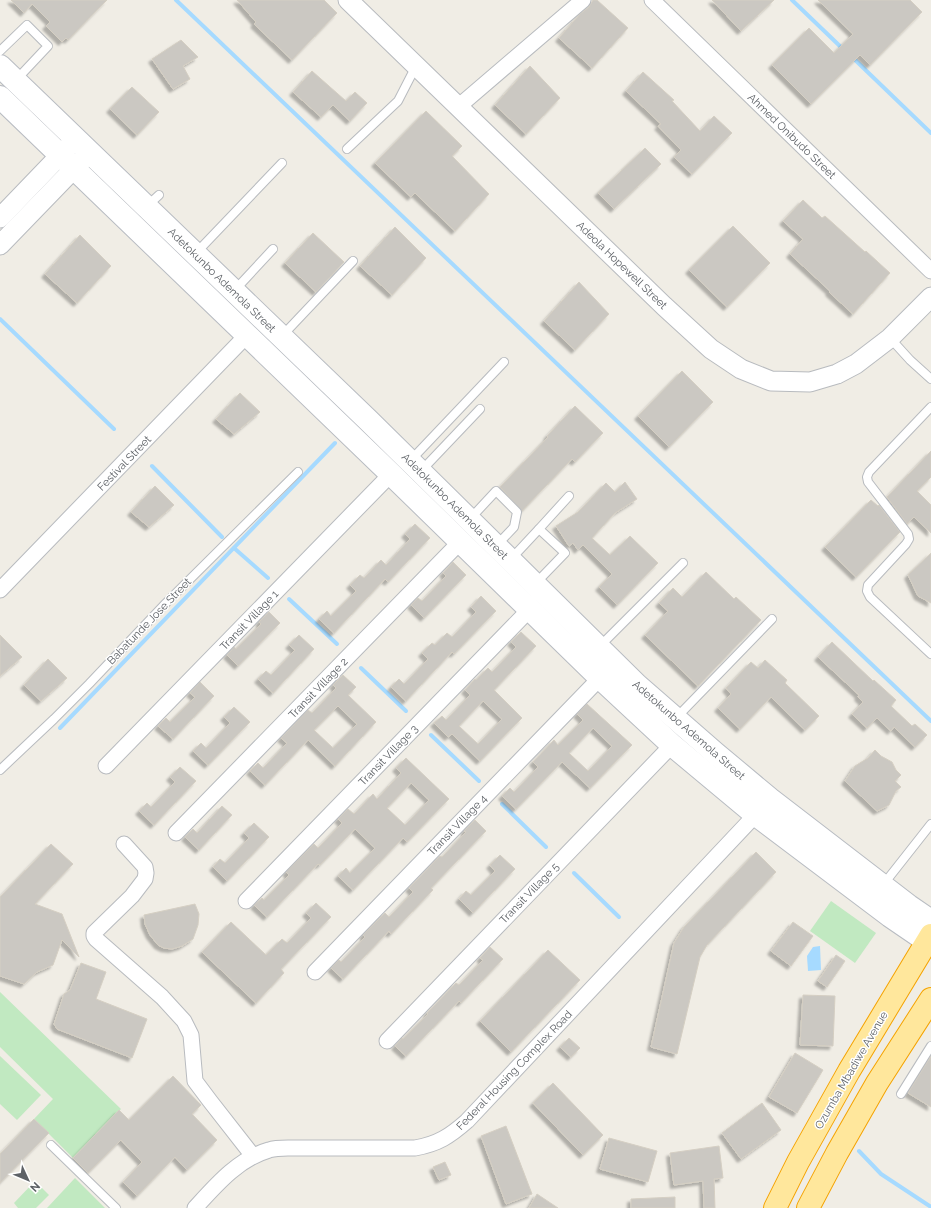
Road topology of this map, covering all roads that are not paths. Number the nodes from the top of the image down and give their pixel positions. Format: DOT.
graph roads {
  1 [pos="348,0"];
  2 [pos="583,0"];
  3 [pos="652,0"];
  4 [pos="0,51"];
  5 [pos="416,66"];
  6 [pos="8,74"];
  7 [pos="0,97"];
  8 [pos="458,107"];
  9 [pos="83,146"];
  10 [pos="347,149"];
  11 [pos="67,162"];
  12 [pos="282,163"];
  13 [pos="0,218"];
  14 [pos="0,245"];
  15 [pos="273,249"];
  16 [pos="195,254"];
  17 [pos="353,261"];
  18 [pos="931,271"];
  19 [pos="234,291"];
  20 [pos="931,297"];
  21 [pos="247,335"];
  22 [pos="281,337"];
  23 [pos="890,338"];
  24 [pos="504,362"];
  25 [pos="931,380"];
  26 [pos="931,407"];
  27 [pos="480,409"];
  28 [pos="415,467"];
  29 [pos="298,472"];
  30 [pos="391,474"];
  31 [pos="569,496"];
  32 [pos="469,520"];
  33 [pos="539,529"];
  34 [pos="460,542"];
  35 [pos="503,553"];
  36 [pos="683,562"];
  37 [pos="535,585"];
  38 [pos="0,590"];
  39 [pos="530,609"];
  40 [pos="772,619"];
  41 [pos="598,647"];
  42 [pos="931,653"];
  43 [pos="600,678"];
  44 [pos="676,719"];
  45 [pos="672,745"];
  46 [pos="106,766"];
  47 [pos="0,770"];
  48 [pos="763,807"];
  49 [pos="931,824"];
  50 [pos="176,833"];
  51 [pos="124,844"];
  52 [pos="883,886"];
  53 [pos="246,901"];
  54 [pos="930,935"];
  55 [pos="315,972"];
  56 [pos="931,999"];
  57 [pos="387,1041"];
  58 [pos="931,1046"];
  59 [pos="901,1094"];
  60 [pos="51,1145"];
  61 [pos="254,1156"];
  62 [pos="116,1208"];
  63 [pos="195,1208"];
  64 [pos="775,1208"];
  65 [pos="808,1208"];
  1 -- 5 [label="street, Adeola Hopewell Street"];
  2 -- 8 [label="street"];
  3 -- 18 [label="street, Ahmed Onibudo Street"];
  4 -- 6 [label="lane"];
  5 -- 8 [label="street, Adeola Hopewell Street"];
  5 -- 10 [label="lane"];
  6 -- 9 [label="main road, Adetokunbo Ademola Street"];
  7 -- 11 [label="main road, Adetokunbo Ademola Street"];
  8 -- 23 [label="street, Adeola Hopewell Street"];
  9 -- 11 [label="street"];
  9 -- 16 [label="main road, Adetokunbo Ademola Street"];
  11 -- 13 [label="street"];
  11 -- 14 [label="street"];
  11 -- 21 [label="main road, Adetokunbo Ademola Street"];
  12 -- 16 [label="lane"];
  15 -- 19 [label="lane"];
  16 -- 19 [label="main road, Adetokunbo Ademola Street"];
  17 -- 22 [label="lane"];
  19 -- 22 [label="main road, Adetokunbo Ademola Street"];
  20 -- 23 [label="street, Adeola Hopewell Street"];
  21 -- 30 [label="main road, Adetokunbo Ademola Street"];
  21 -- 38 [label="street, Festival Street"];
  22 -- 28 [label="main road, Adetokunbo Ademola Street"];
  23 -- 25 [label="lane"];
  24 -- 28 [label="lane"];
  26 -- 42 [label="lane"];
  27 -- 28 [label="lane"];
  28 -- 32 [label="main road, Adetokunbo Ademola Street"];
  29 -- 47 [label="lane, Babatunde Jose Street"];
  30 -- 34 [label="main road, Adetokunbo Ademola Street"];
  30 -- 46 [label="street, Transit Village 1"];
  31 -- 33 [label="lane"];
  32 -- 35 [label="main road, Adetokunbo Ademola Street"];
  32 -- 35 [label="lane"];
  33 -- 35 [label="lane"];
  33 -- 37 [label="lane"];
  34 -- 39 [label="main road, Adetokunbo Ademola Street"];
  34 -- 50 [label="street, Transit Village 2"];
  35 -- 37 [label="main road, Adetokunbo Ademola Street"];
  36 -- 41 [label="lane"];
  37 -- 41 [label="main road, Adetokunbo Ademola Street"];
  39 -- 43 [label="main road, Adetokunbo Ademola Street"];
  39 -- 53 [label="street, Transit Village 3"];
  40 -- 44 [label="lane"];
  41 -- 44 [label="main road, Adetokunbo Ademola Street"];
  43 -- 45 [label="main road, Adetokunbo Ademola Street"];
  43 -- 55 [label="street, Transit Village 4"];
  44 -- 48 [label="main road, Adetokunbo Ademola Street"];
  45 -- 48 [label="main road, Adetokunbo Ademola Street"];
  45 -- 57 [label="street, Transit Village 5"];
  48 -- 52 [label="main road, Adetokunbo Ademola Street"];
  48 -- 54 [label="main road, Adetokunbo Ademola Street"];
  48 -- 61 [label="street, Federal Housing Complex Road"];
  49 -- 52 [label="lane"];
  51 -- 61 [label="street"];
  52 -- 54 [label="main road, Adetokunbo Ademola Street"];
  54 -- 64 [label="highway, Ozumba Mbadiwe Avenue"];
  56 -- 65 [label="highway"];
  58 -- 59 [label="lane"];
  60 -- 62 [label="lane"];
  61 -- 63 [label="street, Federal Housing Complex Road"];
}
